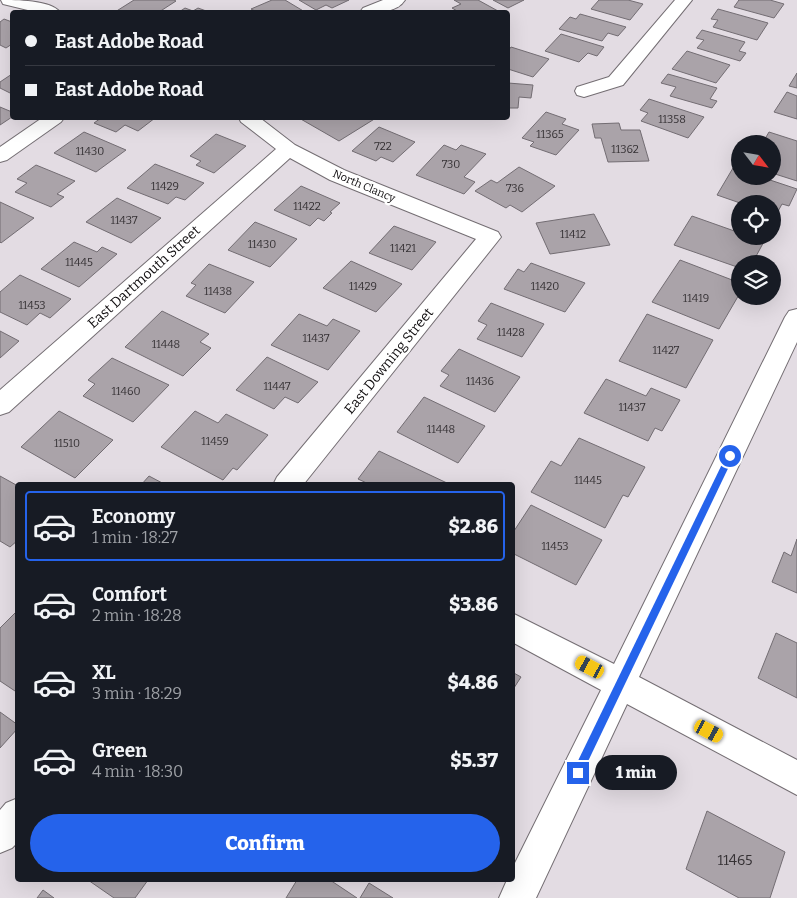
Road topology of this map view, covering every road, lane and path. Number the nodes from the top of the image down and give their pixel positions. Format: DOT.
graph roads {
  1 [pos="9,0"];
  2 [pos="397,0"];
  3 [pos="680,1"];
  4 [pos="45,10"];
  5 [pos="374,10"];
  6 [pos="584,91"];
  7 [pos="51,120"];
  8 [pos="251,120"];
  9 [pos="288,149"];
  10 [pos="0,156"];
  11 [pos="490,237"];
  12 [pos="797,317"];
  13 [pos="0,405"];
  14 [pos="289,482"];
  15 [pos="515,628"];
  16 [pos="621,683"];
  17 [pos="797,778"];
  18 [pos="15,818"];
  19 [pos="0,836"];
  20 [pos="517,898"];
  1 -- 4 [label="street"];
  2 -- 5 [label="street"];
  3 -- 6 [label="street"];
  7 -- 10 [label="street"];
  8 -- 9 [label="street, North Clancy"];
  9 -- 11 [label="street, North Clancy"];
  9 -- 13 [label="street, East Dartmouth Street"];
  11 -- 14 [label="street, East Downing Street"];
  12 -- 16 [label="street"];
  15 -- 16 [label="street"];
  16 -- 17 [label="street"];
  16 -- 20 [label="street"];
  18 -- 19 [label="street"];
}
